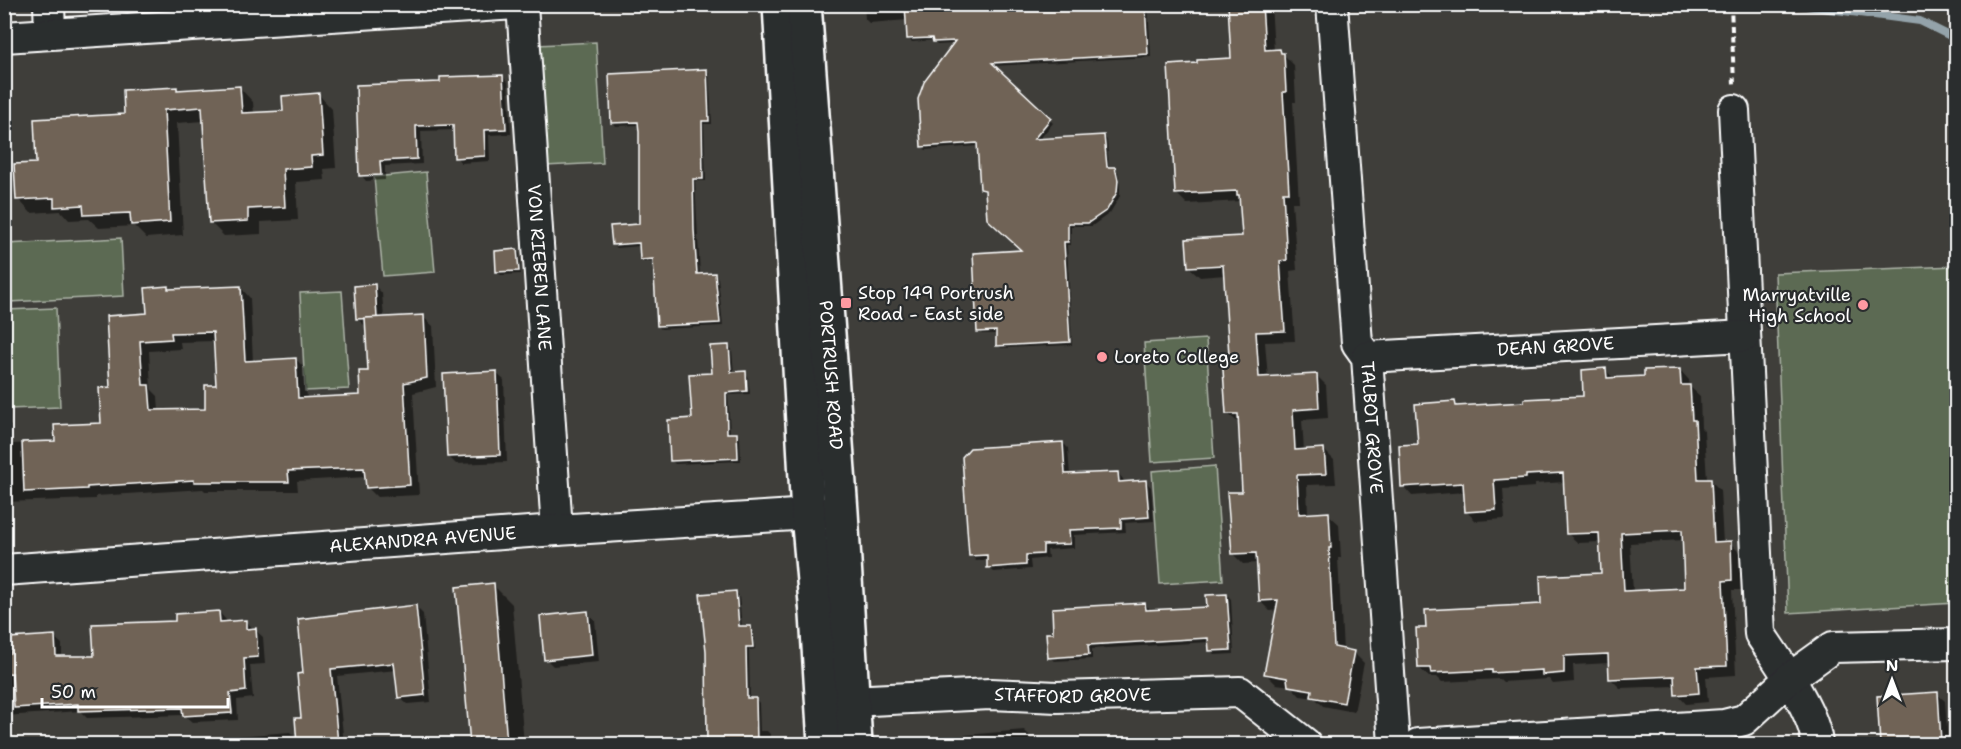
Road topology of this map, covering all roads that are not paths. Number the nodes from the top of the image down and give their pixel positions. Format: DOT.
graph roads {
  1 [pos="520,4"];
  2 [pos="780,4"];
  3 [pos="804,4"];
  4 [pos="1332,4"];
  5 [pos="50,19"];
  6 [pos="4,37"];
  7 [pos="1734,110"];
  8 [pos="1745,336"];
  9 [pos="1367,357"];
  10 [pos="841,513"];
  11 [pos="808,514"];
  12 [pos="557,530"];
  13 [pos="4,570"];
  14 [pos="1956,644"];
  15 [pos="1790,678"];
  16 [pos="838,701"];
  17 [pos="825,744"];
  18 [pos="855,744"];
  19 [pos="1306,744"];
  20 [pos="1394,744"];
  21 [pos="1418,744"];
  22 [pos="1816,744"];
  1 -- 5 [label="street"];
  1 -- 12 [label="street, VON RIEBEN LANE"];
  2 -- 11 [label="highway, PORTRUSH ROAD"];
  3 -- 10 [label="highway, PORTRUSH ROAD"];
  4 -- 9 [label="street, TALBOT GROVE"];
  5 -- 6 [label="street"];
  7 -- 8 [label="street"];
  8 -- 9 [label="street, DEAN GROVE"];
  8 -- 15 [label="street"];
  9 -- 20 [label="street, TALBOT GROVE"];
  10 -- 11 [label="street, ALEXANDRA AVENUE"];
  10 -- 16 [label="highway, PORTRUSH ROAD"];
  11 -- 12 [label="street, ALEXANDRA AVENUE"];
  11 -- 16 [label="highway, PORTRUSH ROAD"];
  12 -- 13 [label="street, ALEXANDRA AVENUE"];
  14 -- 15 [label="street"];
  15 -- 21 [label="street"];
  15 -- 22 [label="street"];
  16 -- 17 [label="highway, PORTRUSH ROAD"];
  16 -- 18 [label="highway, PORTRUSH ROAD"];
  16 -- 19 [label="street, STAFFORD GROVE"];
}
